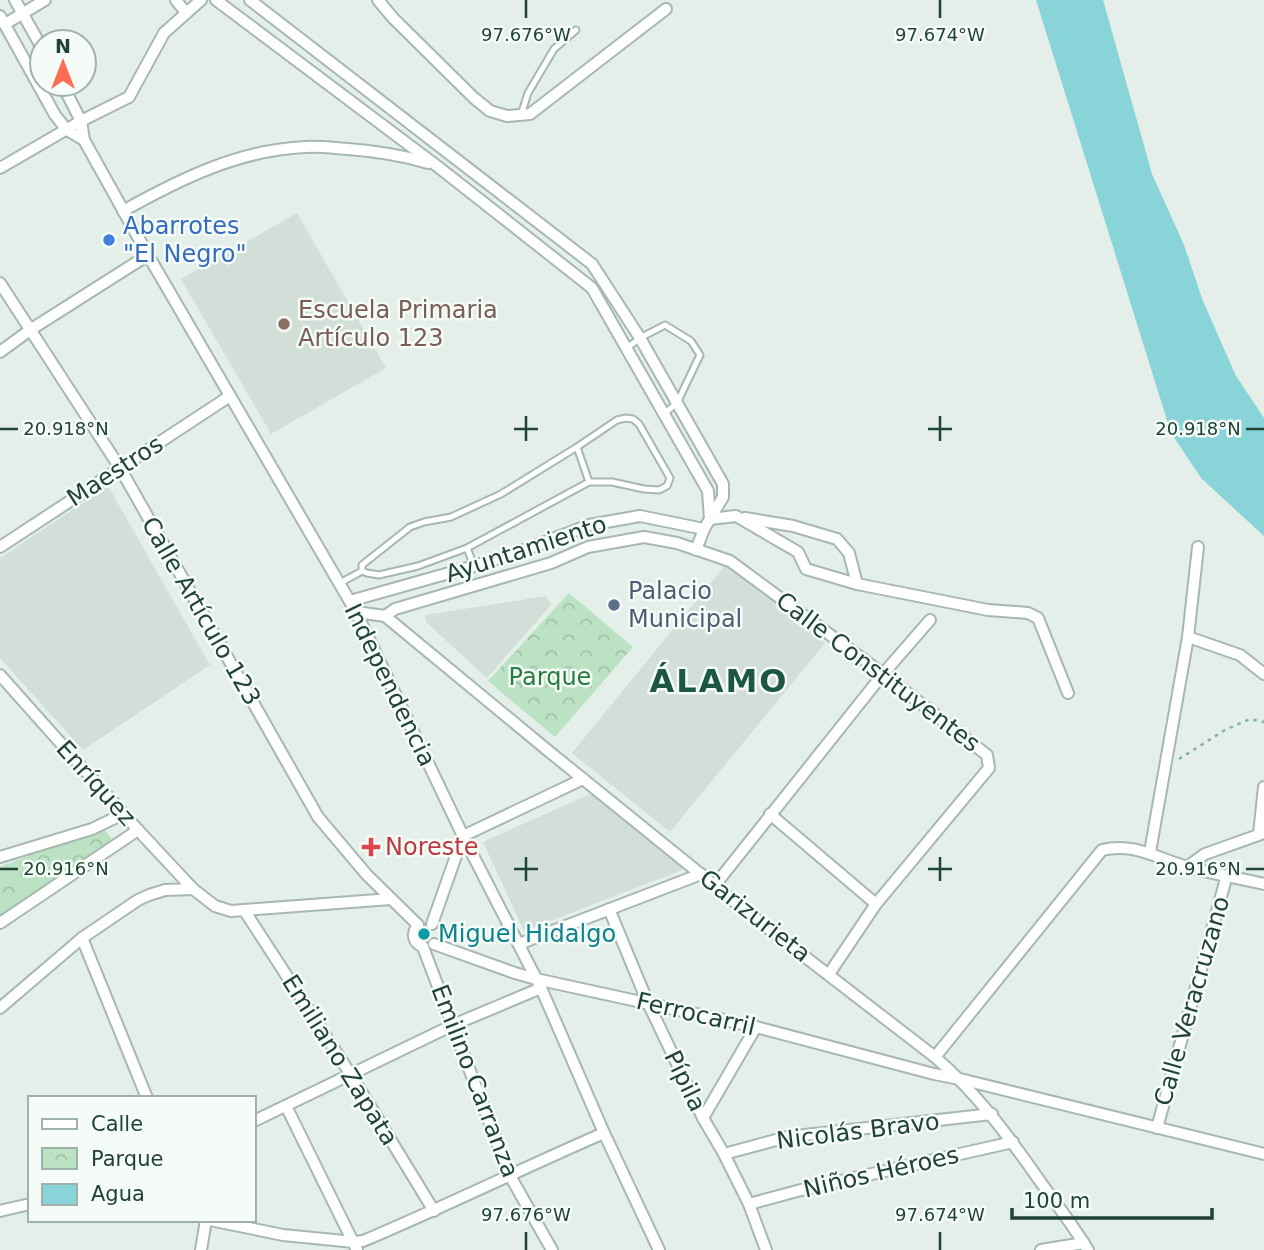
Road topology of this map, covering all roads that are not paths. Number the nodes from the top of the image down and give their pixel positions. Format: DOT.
graph roads {
  1 [pos="15,0"];
  2 [pos="45,0"];
  3 [pos="176,0"];
  4 [pos="201,0"];
  5 [pos="216,0"];
  6 [pos="250,0"];
  7 [pos="378,0"];
  8 [pos="667,9"];
  9 [pos="186,13"];
  10 [pos="23,14"];
  11 [pos="2,20"];
  12 [pos="31,28"];
  13 [pos="576,30"];
  14 [pos="69,98"];
  15 [pos="521,116"];
  16 [pos="81,121"];
  17 [pos="67,130"];
  18 [pos="83,140"];
  19 [pos="437,166"];
  20 [pos="0,168"];
  21 [pos="123,211"];
  22 [pos="148,255"];
  23 [pos="0,284"];
  24 [pos="30,330"];
  25 [pos="640,338"];
  26 [pos="627,348"];
  27 [pos="0,352"];
  28 [pos="230,396"];
  29 [pos="677,403"];
  30 [pos="665,413"];
  31 [pos="577,447"];
  32 [pos="120,468"];
  33 [pos="589,482"];
  34 [pos="736,516"];
  35 [pos="707,524"];
  36 [pos="0,547"];
  37 [pos="1198,547"];
  38 [pos="467,548"];
  39 [pos="696,550"];
  40 [pos="474,566"];
  41 [pos="362,571"];
  42 [pos="339,583"];
  43 [pos="857,584"];
  44 [pos="349,601"];
  45 [pos="356,612"];
  46 [pos="385,616"];
  47 [pos="930,620"];
  48 [pos="1188,637"];
  49 [pos="883,674"];
  50 [pos="1264,674"];
  51 [pos="0,675"];
  52 [pos="1068,692"];
  53 [pos="583,779"];
  54 [pos="1264,788"];
  55 [pos="123,814"];
  56 [pos="770,814"];
  57 [pos="138,830"];
  58 [pos="1261,833"];
  59 [pos="463,836"];
  60 [pos="1150,852"];
  61 [pos="0,857"];
  62 [pos="1187,867"];
  63 [pos="701,874"];
  64 [pos="1227,875"];
  65 [pos="1264,884"];
  66 [pos="715,885"];
  67 [pos="193,889"];
  68 [pos="391,899"];
  69 [pos="876,904"];
  70 [pos="609,909"];
  71 [pos="244,910"];
  72 [pos="0,923"];
  73 [pos="432,924"];
  74 [pos="418,925"];
  75 [pos="82,938"];
  76 [pos="519,944"];
  77 [pos="429,946"];
  78 [pos="829,974"];
  79 [pos="538,983"];
  80 [pos="648,1003"];
  81 [pos="0,1008"];
  82 [pos="453,1025"];
  83 [pos="755,1027"];
  84 [pos="935,1057"];
  85 [pos="351,1074"];
  86 [pos="960,1079"];
  87 [pos="146,1096"];
  88 [pos="286,1106"];
  89 [pos="992,1114"];
  90 [pos="703,1118"];
  91 [pos="256,1120"];
  92 [pos="1157,1128"];
  93 [pos="604,1133"];
  94 [pos="1013,1142"];
  95 [pos="724,1154"];
  96 [pos="1264,1154"];
  97 [pos="509,1174"];
  98 [pos="28,1204"];
  99 [pos="749,1204"];
  100 [pos="0,1210"];
  101 [pos="434,1211"];
  102 [pos="208,1222"];
  103 [pos="218,1222"];
  104 [pos="355,1246"];
  105 [pos="1086,1246"];
  106 [pos="201,1250"];
  107 [pos="552,1250"];
  108 [pos="659,1250"];
  109 [pos="766,1250"];
  110 [pos="1041,1250"];
  1 -- 10 [label="street"];
  2 -- 10 [label="street"];
  3 -- 9 [label="street"];
  4 -- 9 [label="street"];
  5 -- 19 [label="street"];
  6 -- 25 [label="street"];
  7 -- 15 [label="street"];
  8 -- 15 [label="street"];
  9 -- 16 [label="street"];
  10 -- 11 [label="street"];
  10 -- 12 [label="street"];
  11 -- 17 [label="street, Independencia"];
  13 -- 15 [label="lane"];
  14 -- 16 [label="street, Independencia"];
  16 -- 17 [label="street"];
  16 -- 18 [label="street, Independencia"];
  17 -- 18 [label="street, Independencia"];
  17 -- 20 [label="street"];
  18 -- 21 [label="street, Independencia"];
  19 -- 21 [label="street"];
  19 -- 26 [label="street"];
  21 -- 22 [label="street, Independencia"];
  22 -- 24 [label="street"];
  22 -- 28 [label="street, Independencia"];
  23 -- 24 [label="street, Calle Artículo 123"];
  24 -- 27 [label="street"];
  24 -- 32 [label="street, Calle Artículo 123"];
  25 -- 26 [label="lane"];
  25 -- 29 [label="street"];
  25 -- 29 [label="lane"];
  26 -- 30 [label="street"];
  28 -- 32 [label="street, Maestros"];
  28 -- 42 [label="street, Independencia"];
  29 -- 30 [label="lane"];
  29 -- 35 [label="street"];
  30 -- 35 [label="street"];
  31 -- 33 [label="lane"];
  31 -- 33 [label="lane"];
  31 -- 41 [label="lane"];
  32 -- 36 [label="street, Maestros"];
  32 -- 68 [label="street, Calle Artículo 123"];
  33 -- 38 [label="lane"];
  34 -- 35 [label="street, Ayuntamiento"];
  34 -- 43 [label="street"];
  34 -- 43 [label="street, Ayuntamiento"];
  35 -- 39 [label="street"];
  35 -- 40 [label="street, Ayuntamiento"];
  37 -- 48 [label="street"];
  38 -- 40 [label="lane"];
  38 -- 41 [label="lane"];
  39 -- 46 [label="street, Ayuntamiento"];
  39 -- 49 [label="street, Calle Constituyentes"];
  40 -- 44 [label="street, Ayuntamiento"];
  41 -- 42 [label="lane"];
  42 -- 44 [label="street, Independencia"];
  43 -- 52 [label="street"];
  44 -- 45 [label="street, Independencia"];
  45 -- 46 [label="street, Ayuntamiento"];
  45 -- 59 [label="street, Independencia"];
  46 -- 53 [label="street, Garizurieta"];
  47 -- 49 [label="street"];
  48 -- 50 [label="street"];
  48 -- 60 [label="street"];
  49 -- 56 [label="street"];
  49 -- 69 [label="street, Calle Constituyentes"];
  51 -- 55 [label="street, Enríquez"];
  53 -- 59 [label="street"];
  53 -- 63 [label="street, Garizurieta"];
  54 -- 58 [label="street"];
  55 -- 57 [label="street, Enríquez"];
  55 -- 61 [label="street"];
  56 -- 66 [label="street"];
  56 -- 69 [label="street"];
  57 -- 67 [label="street, Enríquez"];
  57 -- 72 [label="street"];
  58 -- 62 [label="street"];
  59 -- 73 [label="street"];
  59 -- 76 [label="street, Independencia"];
  60 -- 62 [label="street"];
  60 -- 84 [label="street"];
  62 -- 64 [label="street"];
  63 -- 66 [label="street, Garizurieta"];
  63 -- 70 [label="street"];
  64 -- 65 [label="street"];
  64 -- 92 [label="street, Calle Veracruzano"];
  66 -- 78 [label="street, Garizurieta"];
  67 -- 71 [label="street, Enríquez"];
  67 -- 75 [label="street"];
  68 -- 71 [label="street, Enríquez"];
  68 -- 74 [label="street, Calle Artículo 123"];
  69 -- 78 [label="street"];
  70 -- 76 [label="street"];
  70 -- 80 [label="street, Pípila"];
  71 -- 85 [label="street, Emiliano Zapata"];
  73 -- 74 [label="street"];
  73 -- 77 [label="street"];
  74 -- 77 [label="street"];
  75 -- 81 [label="street"];
  75 -- 87 [label="street"];
  76 -- 79 [label="street, Independencia"];
  77 -- 79 [label="street, Ferrocarril"];
  77 -- 82 [label="street, Emilino Carranza"];
  78 -- 84 [label="street, Garizurieta"];
  79 -- 80 [label="street, Ferrocarril"];
  79 -- 82 [label="street"];
  79 -- 93 [label="street, Independencia"];
  80 -- 83 [label="street, Ferrocarril"];
  80 -- 90 [label="street, Pípila"];
  82 -- 85 [label="street"];
  82 -- 97 [label="street, Emilino Carranza"];
  83 -- 86 [label="street, Ferrocarril"];
  83 -- 90 [label="street"];
  84 -- 86 [label="street, Garizurieta"];
  85 -- 88 [label="street"];
  85 -- 101 [label="street, Emiliano Zapata"];
  86 -- 89 [label="street, Garizurieta"];
  86 -- 92 [label="street, Ferrocarril"];
  88 -- 91 [label="street"];
  88 -- 104 [label="street"];
  89 -- 94 [label="street, Garizurieta"];
  89 -- 95 [label="street, Nicolás Bravo"];
  90 -- 95 [label="street, Pípila"];
  92 -- 96 [label="street, Ferrocarril"];
  93 -- 97 [label="street"];
  93 -- 108 [label="street, Independencia"];
  94 -- 99 [label="street, Niños Héroes"];
  94 -- 105 [label="street, Garizurieta"];
  95 -- 99 [label="street, Pípila"];
  97 -- 101 [label="street"];
  97 -- 107 [label="street, Emilino Carranza"];
  98 -- 100 [label="street"];
  99 -- 109 [label="street, Pípila"];
  101 -- 104 [label="street"];
  102 -- 106 [label="street"];
  103 -- 104 [label="street"];
  105 -- 110 [label="street"];
}
